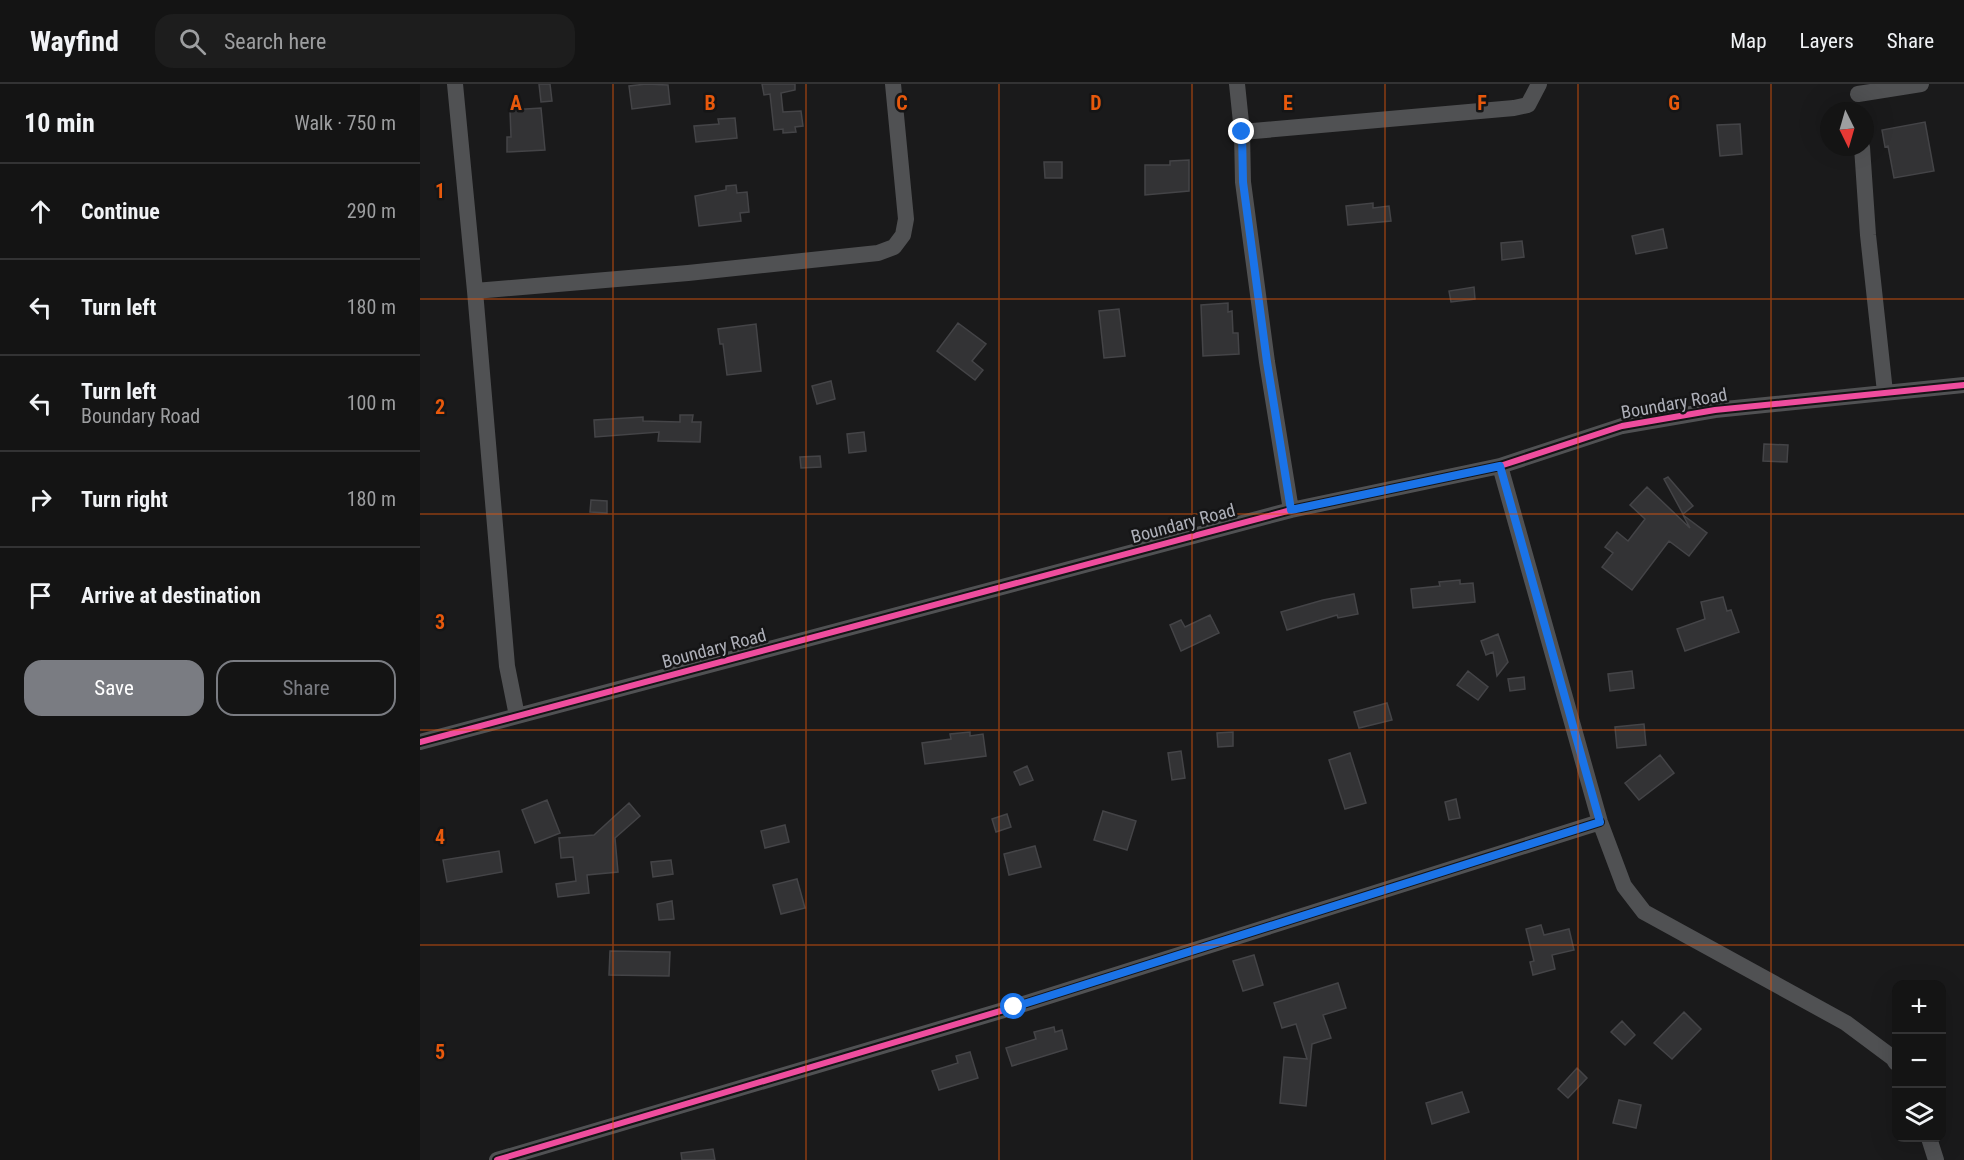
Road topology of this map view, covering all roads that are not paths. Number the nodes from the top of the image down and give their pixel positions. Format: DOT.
graph roads {
  1 [pos="455,84"];
  2 [pos="893,84"];
  3 [pos="1237,84"];
  4 [pos="1539,84"];
  5 [pos="1921,84"];
  6 [pos="1858,96"];
  7 [pos="1242,132"];
  8 [pos="1863,156"];
  9 [pos="475,291"];
  10 [pos="1964,385"];
  11 [pos="1885,392"];
  12 [pos="1500,466"];
  13 [pos="1291,510"];
  14 [pos="517,716"];
  15 [pos="420,741"];
  16 [pos="1600,822"];
  17 [pos="1892,1057"];
  18 [pos="1931,1142"];
  19 [pos="497,1160"];
  20 [pos="1936,1160"];
  1 -- 9 [label="street"];
  2 -- 9 [label="street"];
  3 -- 7 [label="street"];
  4 -- 7 [label="street"];
  5 -- 6 [label="street"];
  7 -- 13 [label="street"];
  8 -- 11 [label="street"];
  9 -- 14 [label="street"];
  10 -- 11 [label="street, Boundary Road"];
  11 -- 12 [label="street, Boundary Road"];
  12 -- 13 [label="street, Boundary Road"];
  12 -- 16 [label="street"];
  13 -- 14 [label="street, Boundary Road"];
  14 -- 15 [label="street, Boundary Road"];
  16 -- 17 [label="street"];
  16 -- 19 [label="street"];
  18 -- 20 [label="street"];
}
